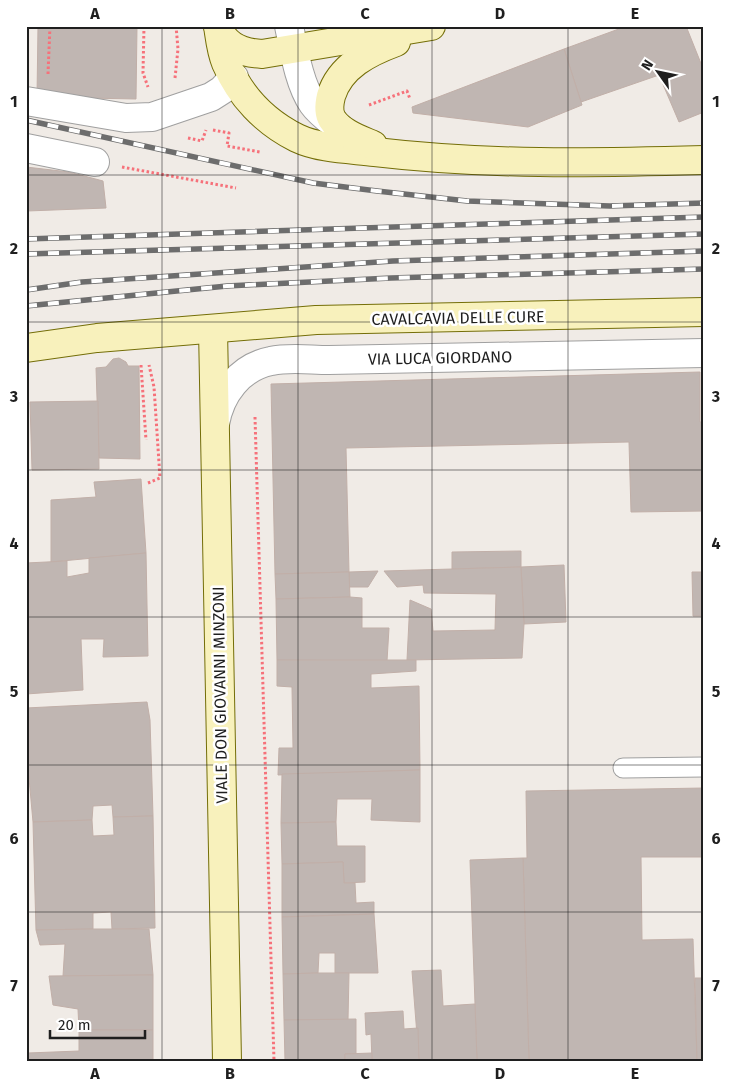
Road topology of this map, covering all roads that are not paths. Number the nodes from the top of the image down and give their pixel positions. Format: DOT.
graph roads {
  1 [pos="218,26"];
  2 [pos="431,26"];
  3 [pos="436,26"];
  4 [pos="292,38"];
  5 [pos="234,78"];
  6 [pos="26,101"];
  7 [pos="342,130"];
  8 [pos="26,148"];
  9 [pos="390,154"];
  10 [pos="704,160"];
  11 [pos="95,162"];
  12 [pos="704,312"];
  13 [pos="213,329"];
  14 [pos="26,348"];
  15 [pos="704,353"];
  16 [pos="215,428"];
  17 [pos="704,767"];
  18 [pos="624,768"];
  19 [pos="227,1061"];
  1 -- 4 [label="main road"];
  1 -- 5 [label="main road"];
  2 -- 4 [label="main road"];
  3 -- 7 [label="main road"];
  4 -- 7 [label="street"];
  5 -- 6 [label="street"];
  5 -- 9 [label="main road"];
  7 -- 9 [label="main road"];
  8 -- 11 [label="street"];
  9 -- 10 [label="main road"];
  12 -- 13 [label="main road, CAVALCAVIA DELLE CURE"];
  13 -- 14 [label="main road, CAVALCAVIA DELLE CURE"];
  13 -- 16 [label="main road, VIALE DON GIOVANNI MINZONI"];
  15 -- 16 [label="street, VIA LUCA GIORDANO"];
  16 -- 19 [label="main road, VIALE DON GIOVANNI MINZONI"];
  17 -- 18 [label="lane"];
}
